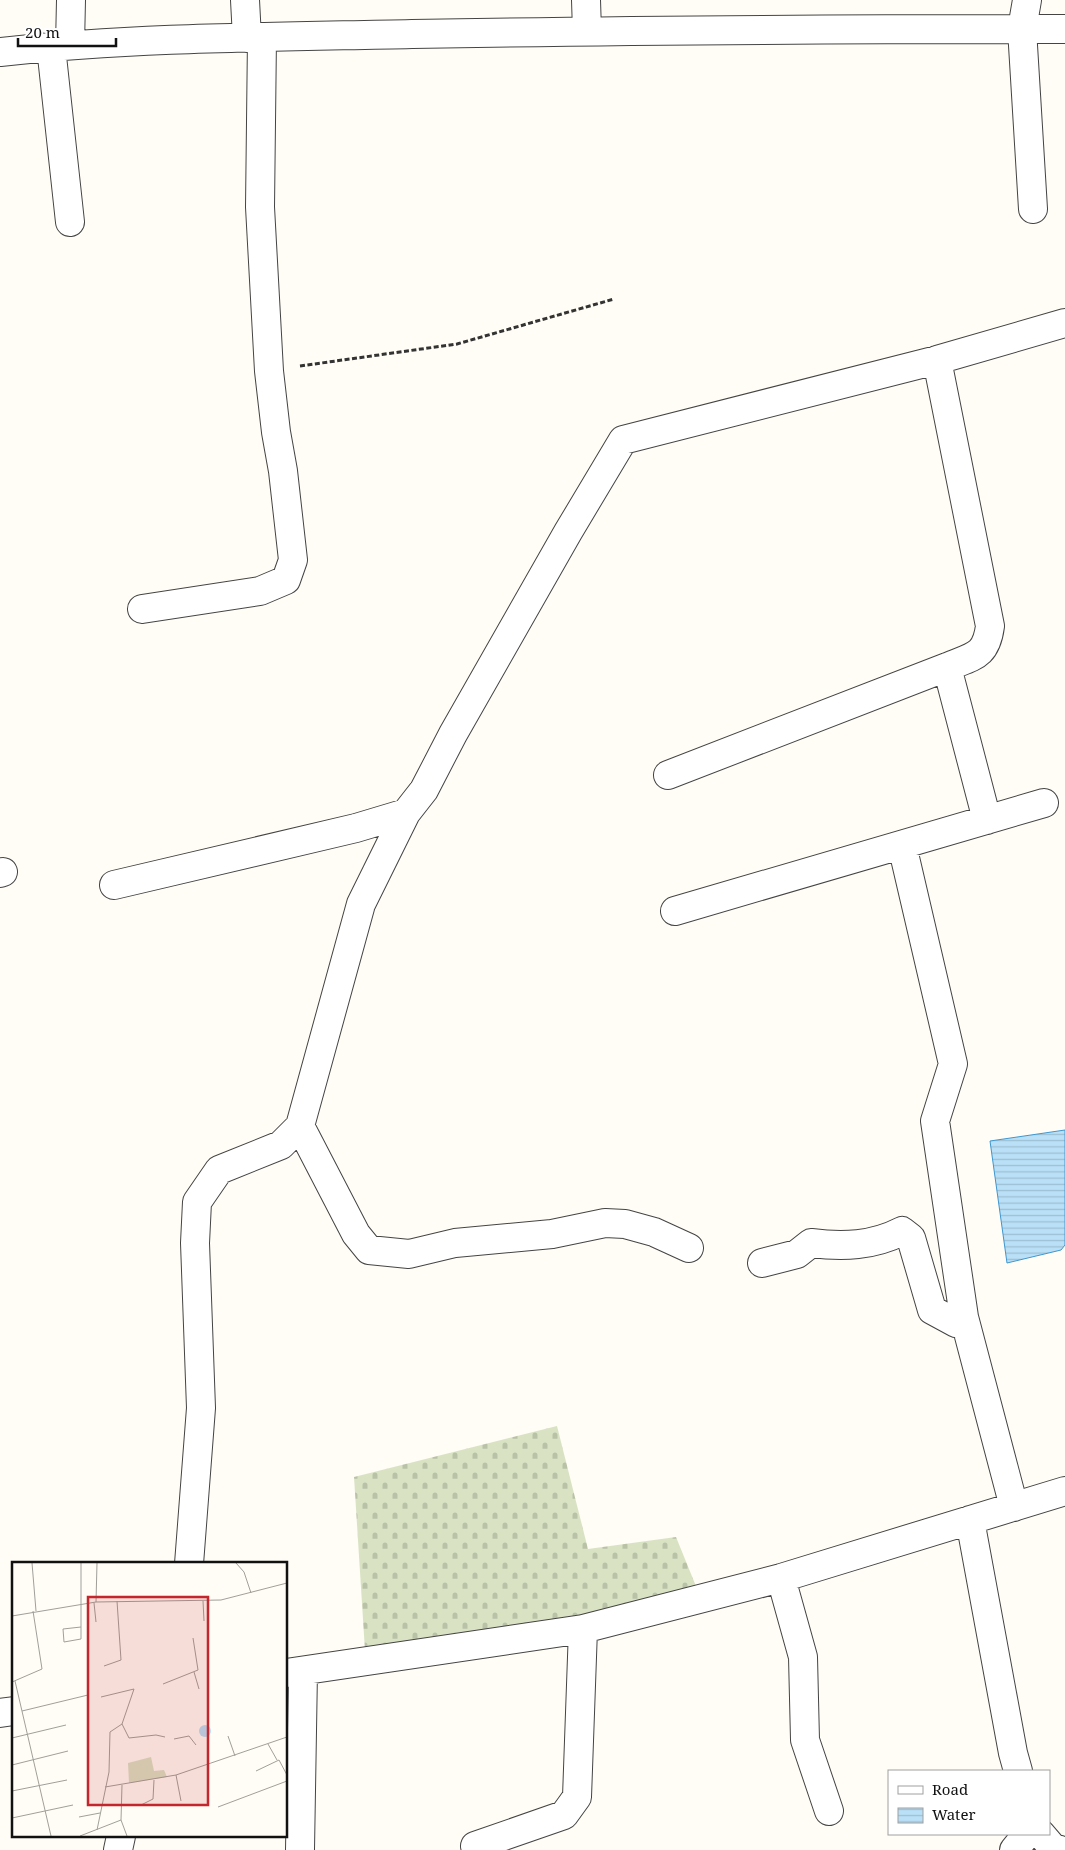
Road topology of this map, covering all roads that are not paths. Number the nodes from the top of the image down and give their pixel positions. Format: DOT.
graph roads {
  1 [pos="71,0"];
  2 [pos="245,0"];
  3 [pos="586,0"];
  4 [pos="1027,0"];
  5 [pos="1022,29"];
  6 [pos="1065,29"];
  7 [pos="587,30"];
  8 [pos="255,37"];
  9 [pos="61,46"];
  10 [pos="0,52"];
  11 [pos="1033,209"];
  12 [pos="70,222"];
  13 [pos="1065,322"];
  14 [pos="937,360"];
  15 [pos="142,610"];
  16 [pos="947,667"];
  17 [pos="668,775"];
  18 [pos="1044,803"];
  19 [pos="406,812"];
  20 [pos="987,820"];
  21 [pos="902,844"];
  22 [pos="114,885"];
  23 [pos="675,911"];
  24 [pos="300,1126"];
  25 [pos="689,1248"];
  26 [pos="762,1263"];
  27 [pos="964,1317"];
  28 [pos="1065,1491"];
  29 [pos="1014,1507"];
  30 [pos="970,1520"];
  31 [pos="189,1562"];
  32 [pos="781,1578"];
  33 [pos="583,1629"];
  34 [pos="295,1672"];
  35 [pos="1018,1770"];
  36 [pos="829,1811"];
  37 [pos="1026,1835"];
  38 [pos="1042,1835"];
  39 [pos="476,1846"];
  40 [pos="300,1850"];
  41 [pos="1014,1850"];
  42 [pos="1060,1850"];
  1 -- 9 [label="street"];
  2 -- 8 [label="street"];
  3 -- 7 [label="street"];
  4 -- 5 [label="street"];
  5 -- 6 [label="street"];
  5 -- 7 [label="street"];
  5 -- 11 [label="street"];
  7 -- 8 [label="street"];
  8 -- 9 [label="street"];
  8 -- 15 [label="street"];
  9 -- 10 [label="street"];
  9 -- 12 [label="street"];
  13 -- 14 [label="street"];
  14 -- 16 [label="street"];
  14 -- 19 [label="street"];
  16 -- 17 [label="street"];
  16 -- 20 [label="street"];
  18 -- 20 [label="street"];
  19 -- 22 [label="street"];
  19 -- 24 [label="street"];
  20 -- 21 [label="street"];
  21 -- 23 [label="street"];
  21 -- 27 [label="street"];
  24 -- 25 [label="street"];
  24 -- 31 [label="street"];
  26 -- 27 [label="street"];
  27 -- 29 [label="street"];
  28 -- 29 [label="street"];
  29 -- 30 [label="street"];
  30 -- 32 [label="street"];
  30 -- 35 [label="street"];
  32 -- 33 [label="street"];
  32 -- 36 [label="street"];
  33 -- 34 [label="street"];
  33 -- 39 [label="street"];
  34 -- 40 [label="street"];
  37 -- 41 [label="street"];
  38 -- 42 [label="street"];
}
